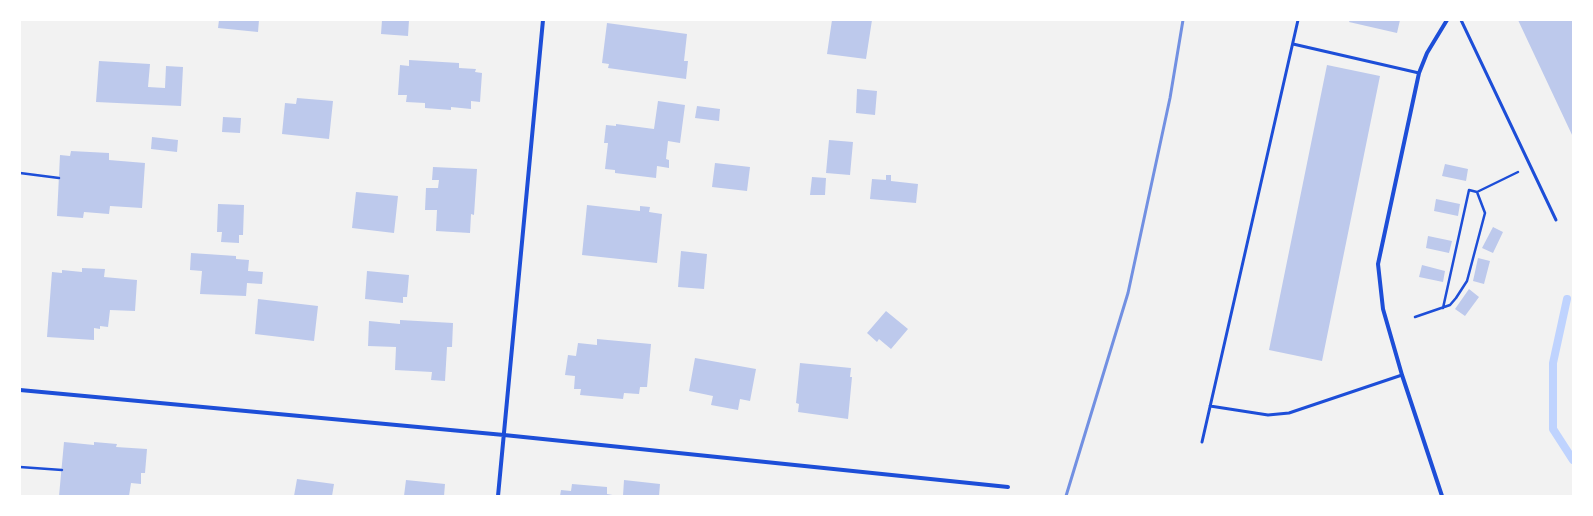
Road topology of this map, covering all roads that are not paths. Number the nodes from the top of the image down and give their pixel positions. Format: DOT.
graph roads {
  1 [pos="543,20"];
  2 [pos="1298,20"];
  3 [pos="1447,20"];
  4 [pos="1461,20"];
  5 [pos="1292,44"];
  6 [pos="1419,73"];
  7 [pos="1556,220"];
  8 [pos="1402,376"];
  9 [pos="20,390"];
  10 [pos="1210,406"];
  11 [pos="504,435"];
  12 [pos="1202,442"];
  13 [pos="1008,486"];
  14 [pos="498,496"];
  15 [pos="1442,496"];
  1 -- 11 [label="street"];
  2 -- 5 [label="lane"];
  3 -- 6 [label="street"];
  4 -- 7 [label="lane"];
  5 -- 6 [label="lane"];
  5 -- 10 [label="lane"];
  6 -- 8 [label="street"];
  8 -- 10 [label="lane"];
  8 -- 15 [label="street"];
  9 -- 11 [label="street"];
  10 -- 12 [label="lane"];
  11 -- 13 [label="street"];
  11 -- 14 [label="street"];
}
